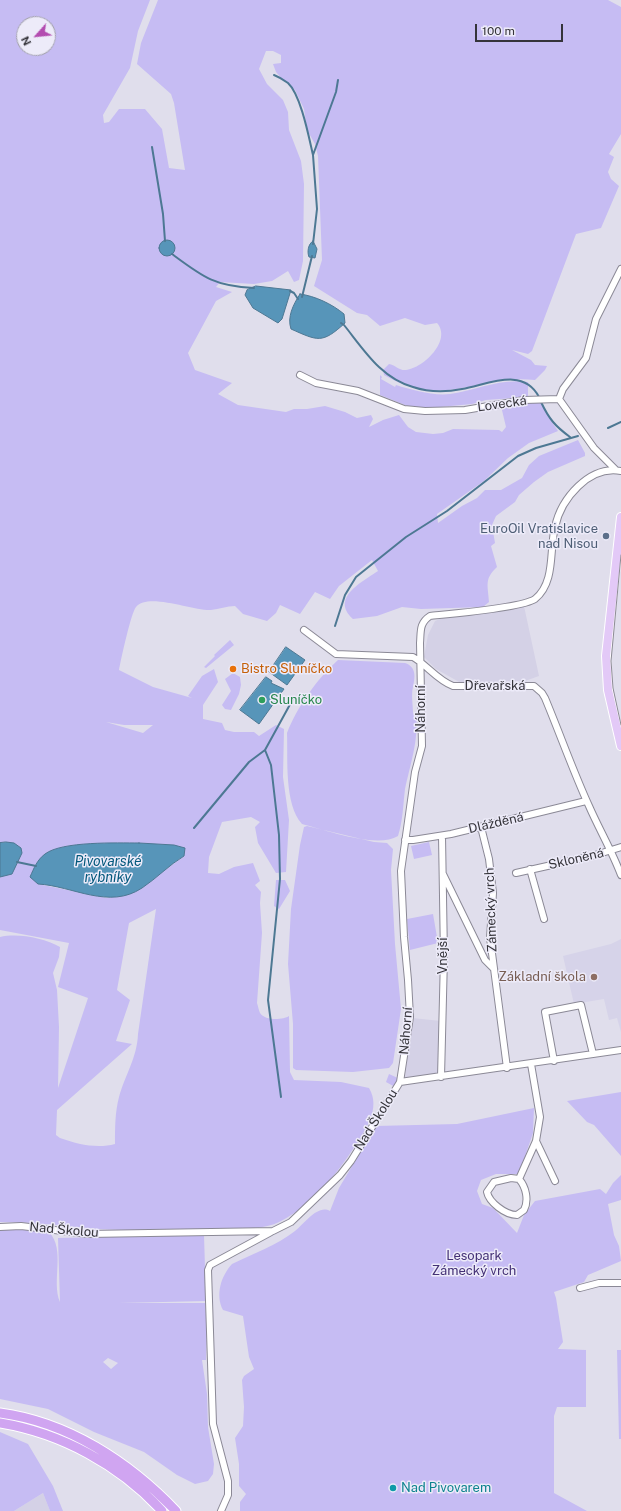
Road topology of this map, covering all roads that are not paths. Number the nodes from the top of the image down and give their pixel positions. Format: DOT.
graph roads {
  1 [pos="621,269"];
  2 [pos="300,375"];
  3 [pos="559,399"];
  4 [pos="618,470"];
  5 [pos="621,516"];
  6 [pos="304,630"];
  7 [pos="421,662"];
  8 [pos="621,746"];
  9 [pos="586,800"];
  10 [pos="481,827"];
  11 [pos="442,836"];
  12 [pos="405,840"];
  13 [pos="621,847"];
  14 [pos="611,851"];
  15 [pos="530,870"];
  16 [pos="516,872"];
  17 [pos="442,873"];
  18 [pos="621,875"];
  19 [pos="544,919"];
  20 [pos="494,969"];
  21 [pos="621,1050"];
  22 [pos="593,1054"];
  23 [pos="554,1061"];
  24 [pos="532,1064"];
  25 [pos="507,1068"];
  26 [pos="441,1077"];
  27 [pos="400,1082"];
  28 [pos="536,1141"];
  29 [pos="520,1178"];
  30 [pos="555,1181"];
  31 [pos="0,1227"];
  32 [pos="273,1231"];
  33 [pos="621,1283"];
  34 [pos="580,1288"];
  35 [pos="0,1413"];
  36 [pos="0,1423"];
  37 [pos="162,1511"];
  38 [pos="176,1511"];
  39 [pos="221,1511"];
  1 -- 3 [label="street"];
  2 -- 3 [label="street, Lovecká"];
  3 -- 4 [label="street"];
  4 -- 7 [label="street, Náhorní"];
  5 -- 8 [label="main road"];
  6 -- 7 [label="street, Dřevařská"];
  7 -- 9 [label="street, Dřevařská"];
  7 -- 12 [label="street, Náhorní"];
  9 -- 10 [label="street, Dlážděná"];
  9 -- 14 [label="street, Dřevařská"];
  10 -- 11 [label="street, Dlážděná"];
  10 -- 20 [label="street, Zámecký vrch"];
  11 -- 12 [label="street, Dlážděná"];
  11 -- 17 [label="street, Vnější"];
  12 -- 27 [label="street, Náhorní"];
  13 -- 14 [label="street"];
  14 -- 15 [label="street, Skloněná"];
  14 -- 18 [label="street, Skloněná"];
  15 -- 16 [label="street, Skloněná"];
  15 -- 19 [label="street"];
  17 -- 20 [label="street, Zámecký vrch"];
  17 -- 26 [label="street, Vnější"];
  20 -- 25 [label="street, Zámecký vrch"];
  21 -- 22 [label="street, Nad Školou"];
  22 -- 23 [label="street, Nad Školou"];
  22 -- 23 [label="street"];
  23 -- 24 [label="street, Nad Školou"];
  24 -- 25 [label="street, Nad Školou"];
  24 -- 28 [label="street"];
  25 -- 26 [label="street, Nad Školou"];
  26 -- 27 [label="street, Nad Školou"];
  27 -- 32 [label="street, Nad Školou"];
  28 -- 29 [label="street"];
  28 -- 30 [label="street"];
  29 -- 29 [label="street"];
  31 -- 32 [label="street, Nad Školou"];
  32 -- 39 [label="street, Nad Školou"];
  33 -- 34 [label="street"];
  35 -- 38 [label="highway"];
  36 -- 37 [label="highway"];
}
